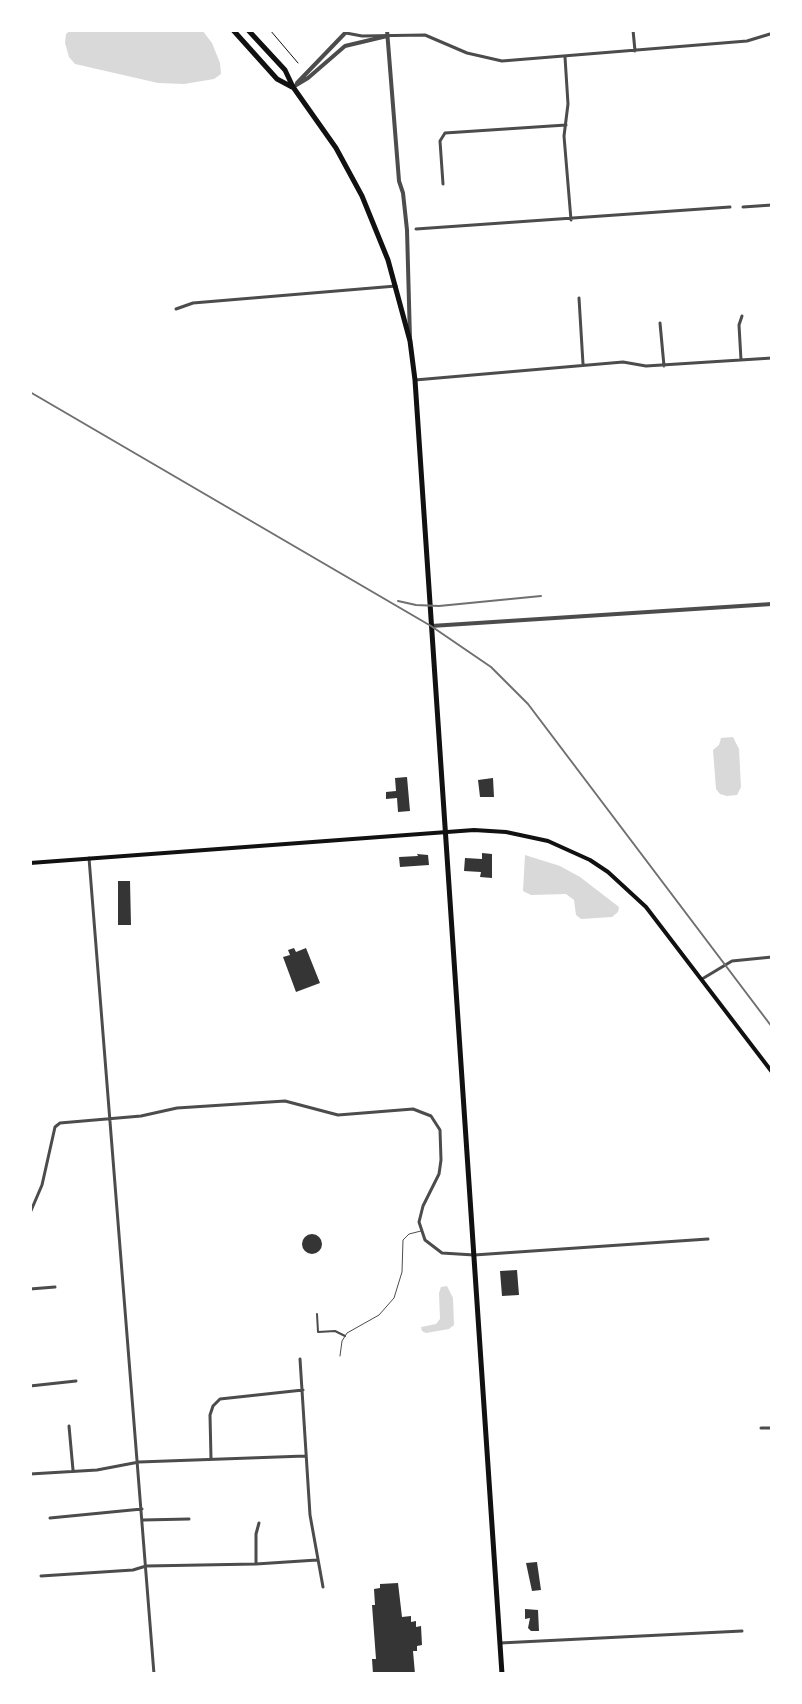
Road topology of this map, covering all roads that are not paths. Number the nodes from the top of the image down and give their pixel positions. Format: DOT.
graph roads {
  1 [pos="233,30"];
  2 [pos="248,30"];
  3 [pos="633,30"];
  4 [pos="347,31"];
  5 [pos="770,32"];
  6 [pos="387,33"];
  7 [pos="772,40"];
  8 [pos="635,51"];
  9 [pos="565,57"];
  10 [pos="293,87"];
  11 [pos="566,125"];
  12 [pos="443,184"];
  13 [pos="772,205"];
  14 [pos="730,207"];
  15 [pos="743,207"];
  16 [pos="571,220"];
  17 [pos="416,229"];
  18 [pos="396,286"];
  19 [pos="579,298"];
  20 [pos="176,309"];
  21 [pos="742,316"];
  22 [pos="660,323"];
  23 [pos="410,341"];
  24 [pos="772,358"];
  25 [pos="741,360"];
  26 [pos="583,364"];
  27 [pos="664,366"];
  28 [pos="415,380"];
  29 [pos="772,604"];
  30 [pos="431,626"];
  31 [pos="443,831"];
  32 [pos="89,858"];
  33 [pos="30,863"];
  34 [pos="772,957"];
  35 [pos="702,979"];
  36 [pos="772,1072"];
  37 [pos="110,1119"];
  38 [pos="30,1213"];
  39 [pos="421,1231"];
  40 [pos="708,1239"];
  41 [pos="474,1255"];
  42 [pos="55,1287"];
  43 [pos="30,1289"];
  44 [pos="317,1314"];
  45 [pos="345,1336"];
  46 [pos="340,1356"];
  47 [pos="300,1359"];
  48 [pos="76,1381"];
  49 [pos="30,1386"];
  50 [pos="303,1390"];
  51 [pos="69,1426"];
  52 [pos="761,1428"];
  53 [pos="772,1428"];
  54 [pos="305,1456"];
  55 [pos="211,1459"];
  56 [pos="139,1462"];
  57 [pos="73,1471"];
  58 [pos="30,1474"];
  59 [pos="142,1509"];
  60 [pos="50,1518"];
  61 [pos="189,1519"];
  62 [pos="143,1520"];
  63 [pos="259,1523"];
  64 [pos="317,1560"];
  65 [pos="256,1564"];
  66 [pos="146,1566"];
  67 [pos="41,1576"];
  68 [pos="323,1587"];
  69 [pos="742,1631"];
  70 [pos="500,1643"];
  71 [pos="154,1674"];
  72 [pos="502,1674"];
  1 -- 10 [label="main road"];
  2 -- 10 [label="main road"];
  3 -- 8 [label="street"];
  4 -- 6 [label="street"];
  4 -- 10 [label="street"];
  5 -- 7 [label="street"];
  5 -- 8 [label="street"];
  6 -- 9 [label="street"];
  6 -- 10 [label="street"];
  6 -- 23 [label="street"];
  8 -- 9 [label="street"];
  9 -- 11 [label="street"];
  10 -- 18 [label="main road"];
  11 -- 12 [label="street"];
  11 -- 16 [label="street"];
  13 -- 15 [label="street"];
  14 -- 16 [label="street"];
  16 -- 17 [label="street"];
  18 -- 20 [label="street"];
  18 -- 23 [label="main road"];
  19 -- 26 [label="street"];
  21 -- 25 [label="street"];
  22 -- 27 [label="street"];
  23 -- 28 [label="main road"];
  24 -- 25 [label="street"];
  25 -- 27 [label="street"];
  26 -- 27 [label="street"];
  26 -- 28 [label="street"];
  28 -- 30 [label="main road"];
  29 -- 30 [label="street"];
  30 -- 31 [label="main road"];
  31 -- 32 [label="main road"];
  31 -- 35 [label="main road"];
  31 -- 41 [label="main road"];
  32 -- 33 [label="main road"];
  32 -- 37 [label="street"];
  34 -- 35 [label="street"];
  35 -- 36 [label="main road"];
  37 -- 38 [label="street"];
  37 -- 39 [label="street"];
  37 -- 56 [label="street"];
  39 -- 41 [label="street"];
  39 -- 45 [label="lane"];
  40 -- 41 [label="street"];
  41 -- 70 [label="main road"];
  42 -- 43 [label="street"];
  44 -- 45 [label="street"];
  45 -- 46 [label="lane"];
  47 -- 50 [label="street"];
  48 -- 49 [label="street"];
  50 -- 54 [label="street"];
  50 -- 55 [label="street"];
  51 -- 57 [label="street"];
  52 -- 53 [label="street"];
  54 -- 55 [label="street"];
  54 -- 64 [label="street"];
  55 -- 56 [label="street"];
  56 -- 57 [label="street"];
  56 -- 59 [label="street"];
  57 -- 58 [label="street"];
  59 -- 60 [label="street"];
  59 -- 62 [label="street"];
  61 -- 62 [label="street"];
  62 -- 66 [label="street"];
  63 -- 65 [label="street"];
  64 -- 65 [label="street"];
  64 -- 68 [label="street"];
  65 -- 66 [label="street"];
  66 -- 67 [label="street"];
  66 -- 71 [label="street"];
  69 -- 70 [label="street"];
  70 -- 72 [label="main road"];
}
